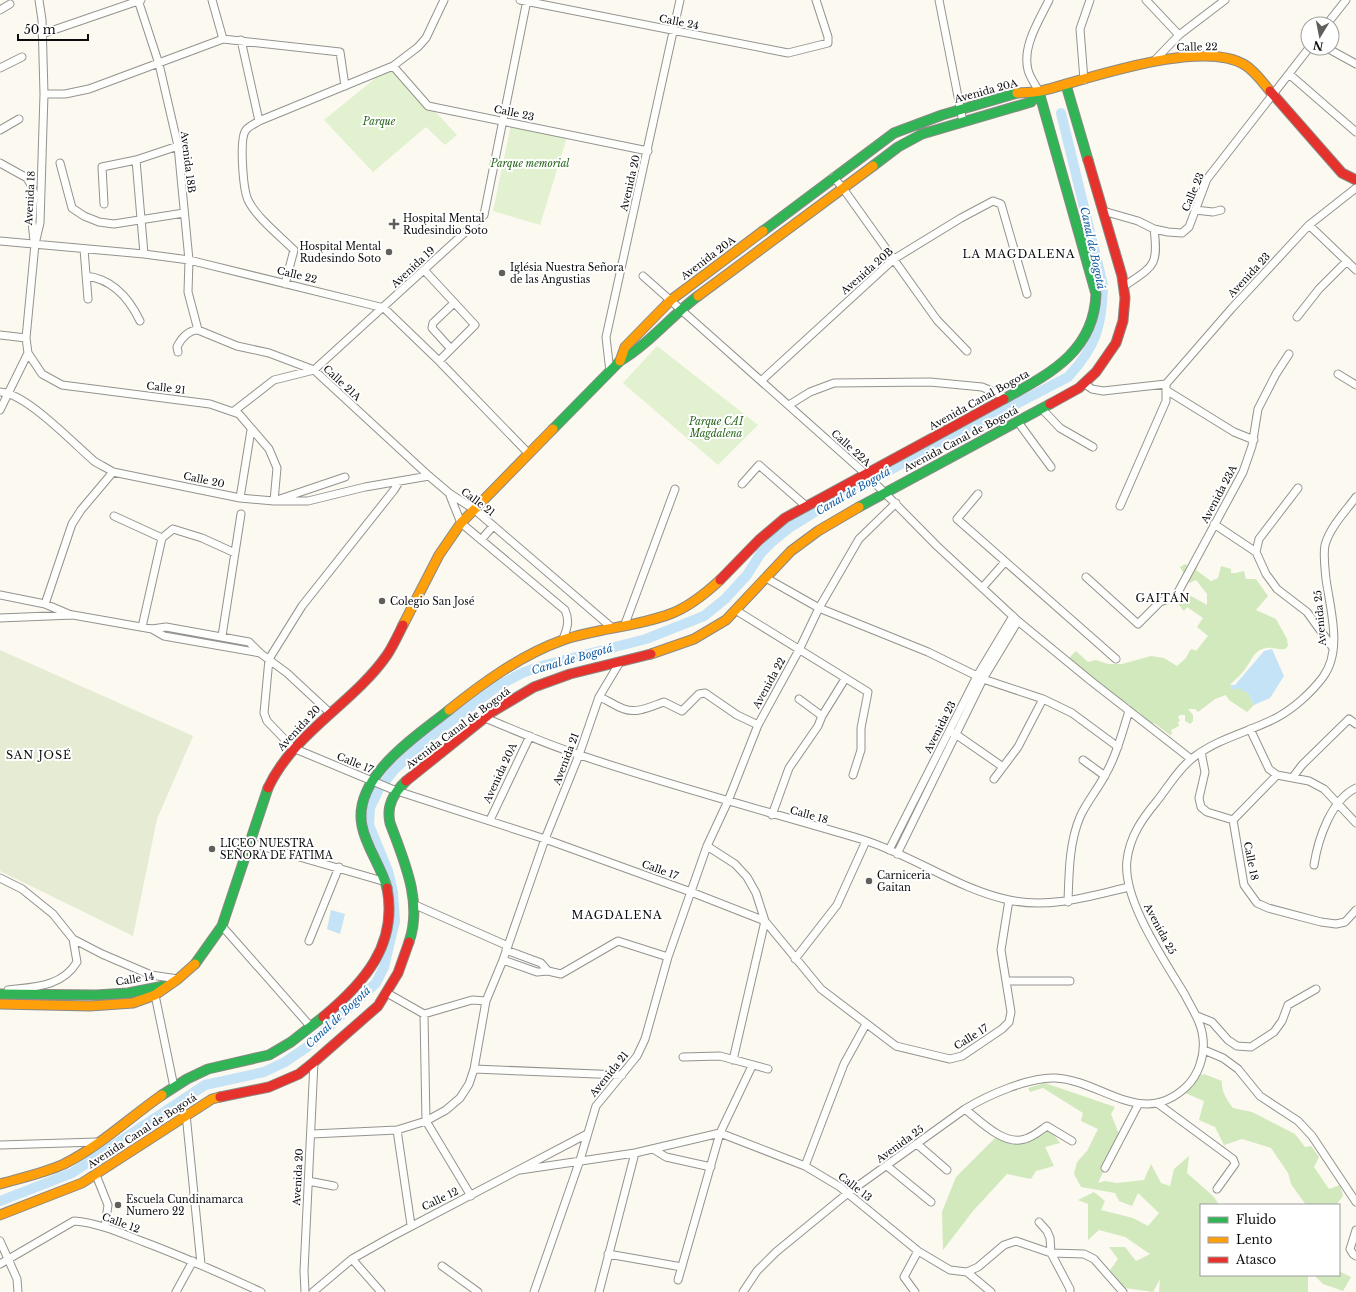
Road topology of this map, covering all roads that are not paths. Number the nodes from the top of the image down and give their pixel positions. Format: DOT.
graph roads {
  1 [pos="39,0"];
  2 [pos="139,0"];
  3 [pos="212,0"];
  4 [pos="444,0"];
  5 [pos="525,0"];
  6 [pos="680,0"];
  7 [pos="816,0"];
  8 [pos="938,0"];
  9 [pos="1049,0"];
  10 [pos="1090,0"];
  11 [pos="1146,0"];
  12 [pos="1224,0"];
  13 [pos="1346,0"];
  14 [pos="10,4"];
  15 [pos="0,10"];
  16 [pos="1333,16"];
  17 [pos="674,31"];
  18 [pos="42,34"];
  19 [pos="1179,35"];
  20 [pos="223,39"];
  21 [pos="241,40"];
  22 [pos="1340,55"];
  23 [pos="22,56"];
  24 [pos="1303,56"];
  25 [pos="1155,60"];
  26 [pos="159,64"];
  27 [pos="1356,64"];
  28 [pos="393,66"];
  29 [pos="0,68"];
  30 [pos="1289,74"];
  31 [pos="1084,80"];
  32 [pos="1066,85"];
  33 [pos="346,86"];
  34 [pos="1039,92"];
  35 [pos="44,94"];
  36 [pos="1274,94"];
  37 [pos="961,108"];
  38 [pos="20,119"];
  39 [pos="259,121"];
  40 [pos="504,121"];
  41 [pos="963,122"];
  42 [pos="0,130"];
  43 [pos="1356,132"];
  44 [pos="178,146"];
  45 [pos="648,151"];
  46 [pos="136,160"];
  47 [pos="0,163"];
  48 [pos="60,163"];
  49 [pos="833,177"];
  50 [pos="1356,180"];
  51 [pos="842,187"];
  52 [pos="1356,188"];
  53 [pos="104,204"];
  54 [pos="1103,210"];
  55 [pos="1195,210"];
  56 [pos="1221,210"];
  57 [pos="184,214"];
  58 [pos="141,219"];
  59 [pos="1309,225"];
  60 [pos="1154,229"];
  61 [pos="0,241"];
  62 [pos="35,244"];
  63 [pos="84,249"];
  64 [pos="144,254"];
  65 [pos="894,258"];
  66 [pos="189,260"];
  67 [pos="1347,261"];
  68 [pos="425,270"];
  69 [pos="1356,270"];
  70 [pos="86,276"];
  71 [pos="643,276"];
  72 [pos="285,284"];
  73 [pos="1123,287"];
  74 [pos="1027,294"];
  75 [pos="88,299"];
  76 [pos="671,300"];
  77 [pos="454,303"];
  78 [pos="384,308"];
  79 [pos="681,309"];
  80 [pos="1297,317"];
  81 [pos="140,321"];
  82 [pos="198,330"];
  83 [pos="0,335"];
  84 [pos="26,338"];
  85 [pos="450,348"];
  86 [pos="967,351"];
  87 [pos="178,352"];
  88 [pos="28,353"];
  89 [pos="1289,354"];
  90 [pos="439,360"];
  91 [pos="620,361"];
  92 [pos="314,370"];
  93 [pos="610,372"];
  94 [pos="1338,374"];
  95 [pos="762,381"];
  96 [pos="1085,384"];
  97 [pos="1356,385"];
  98 [pos="1166,387"];
  99 [pos="0,392"];
  100 [pos="9,392"];
  101 [pos="1006,396"];
  102 [pos="789,405"];
  103 [pos="1042,409"];
  104 [pos="0,410"];
  105 [pos="234,411"];
  106 [pos="1018,422"];
  107 [pos="251,430"];
  108 [pos="1254,440"];
  109 [pos="1093,447"];
  110 [pos="529,454"];
  111 [pos="1051,468"];
  112 [pos="113,472"];
  113 [pos="429,476"];
  114 [pos="868,476"];
  115 [pos="345,477"];
  116 [pos="399,482"];
  117 [pos="742,484"];
  118 [pos="675,488"];
  119 [pos="1298,488"];
  120 [pos="883,490"];
  121 [pos="448,493"];
  122 [pos="978,494"];
  123 [pos="1356,497"];
  124 [pos="240,498"];
  125 [pos="274,501"];
  126 [pos="896,503"];
  127 [pos="806,506"];
  128 [pos="1120,506"];
  129 [pos="474,510"];
  130 [pos="241,514"];
  131 [pos="114,516"];
  132 [pos="461,523"];
  133 [pos="1214,524"];
  134 [pos="493,526"];
  135 [pos="162,538"];
  136 [pos="481,540"];
  137 [pos="1256,552"];
  138 [pos="235,553"];
  139 [pos="1005,562"];
  140 [pos="1086,577"];
  141 [pos="766,578"];
  142 [pos="982,588"];
  143 [pos="0,595"];
  144 [pos="44,604"];
  145 [pos="819,608"];
  146 [pos="737,611"];
  147 [pos="74,615"];
  148 [pos="0,618"];
  149 [pos="1015,618"];
  150 [pos="624,624"];
  151 [pos="610,626"];
  152 [pos="142,627"];
  153 [pos="152,629"];
  154 [pos="222,636"];
  155 [pos="563,639"];
  156 [pos="1333,649"];
  157 [pos="799,650"];
  158 [pos="260,653"];
  159 [pos="269,659"];
  160 [pos="1116,659"];
  161 [pos="620,662"];
  162 [pos="980,677"];
  163 [pos="845,679"];
  164 [pos="599,698"];
  165 [pos="799,699"];
  166 [pos="1043,699"];
  167 [pos="1130,711"];
  168 [pos="329,712"];
  169 [pos="822,716"];
  170 [pos="485,718"];
  171 [pos="1356,724"];
  172 [pos="758,725"];
  173 [pos="1250,729"];
  174 [pos="950,730"];
  175 [pos="957,735"];
  176 [pos="530,736"];
  177 [pos="1118,747"];
  178 [pos="293,748"];
  179 [pos="1201,752"];
  180 [pos="579,755"];
  181 [pos="1191,759"];
  182 [pos="1083,760"];
  183 [pos="1003,767"];
  184 [pos="853,775"];
  185 [pos="1277,775"];
  186 [pos="1105,776"];
  187 [pos="1293,777"];
  188 [pos="994,779"];
  189 [pos="925,780"];
  190 [pos="374,781"];
  191 [pos="932,783"];
  192 [pos="1356,788"];
  193 [pos="396,790"];
  194 [pos="728,801"];
  195 [pos="1337,803"];
  196 [pos="772,815"];
  197 [pos="490,820"];
  198 [pos="1233,820"];
  199 [pos="1356,823"];
  200 [pos="545,838"];
  201 [pos="866,841"];
  202 [pos="251,843"];
  203 [pos="707,846"];
  204 [pos="888,850"];
  205 [pos="897,854"];
  206 [pos="1314,865"];
  207 [pos="339,867"];
  208 [pos="0,878"];
  209 [pos="386,882"];
  210 [pos="1129,887"];
  211 [pos="691,892"];
  212 [pos="1009,900"];
  213 [pos="1068,902"];
  214 [pos="413,904"];
  215 [pos="1356,910"];
  216 [pos="765,921"];
  217 [pos="222,926"];
  218 [pos="73,939"];
  219 [pos="309,941"];
  220 [pos="507,948"];
  221 [pos="668,957"];
  222 [pos="795,959"];
  223 [pos="503,960"];
  224 [pos="548,971"];
  225 [pos="178,979"];
  226 [pos="1006,981"];
  227 [pos="1070,981"];
  228 [pos="170,985"];
  229 [pos="1316,989"];
  230 [pos="0,992"];
  231 [pos="387,993"];
  232 [pos="155,995"];
  233 [pos="486,1001"];
  234 [pos="0,1004"];
  235 [pos="424,1014"];
  236 [pos="1197,1016"];
  237 [pos="866,1024"];
  238 [pos="311,1027"];
  239 [pos="1204,1050"];
  240 [pos="683,1057"];
  241 [pos="733,1060"];
  242 [pos="314,1062"];
  243 [pos="752,1066"];
  244 [pos="474,1068"];
  245 [pos="768,1069"];
  246 [pos="622,1075"];
  247 [pos="174,1087"];
  248 [pos="1157,1103"];
  249 [pos="1138,1105"];
  250 [pos="965,1109"];
  251 [pos="186,1114"];
  252 [pos="426,1121"];
  253 [pos="397,1130"];
  254 [pos="720,1133"];
  255 [pos="312,1134"];
  256 [pos="588,1134"];
  257 [pos="1072,1141"];
  258 [pos="97,1142"];
  259 [pos="917,1144"];
  260 [pos="0,1145"];
  261 [pos="654,1149"];
  262 [pos="635,1153"];
  263 [pos="580,1160"];
  264 [pos="805,1166"];
  265 [pos="887,1166"];
  266 [pos="711,1167"];
  267 [pos="1105,1168"];
  268 [pos="520,1170"];
  269 [pos="948,1170"];
  270 [pos="96,1175"];
  271 [pos="308,1181"];
  272 [pos="0,1184"];
  273 [pos="334,1186"];
  274 [pos="1217,1189"];
  275 [pos="848,1193"];
  276 [pos="471,1196"];
  277 [pos="931,1202"];
  278 [pos="1356,1202"];
  279 [pos="0,1215"];
  280 [pos="1039,1222"];
  281 [pos="411,1225"];
  282 [pos="105,1227"];
  283 [pos="1356,1230"];
  284 [pos="0,1241"];
  285 [pos="918,1251"];
  286 [pos="1051,1253"];
  287 [pos="608,1254"];
  288 [pos="1356,1256"];
  289 [pos="352,1259"];
  290 [pos="8,1260"];
  291 [pos="192,1261"];
  292 [pos="0,1264"];
  293 [pos="201,1264"];
  294 [pos="442,1266"];
  295 [pos="682,1267"];
  296 [pos="967,1272"];
  297 [pos="678,1280"];
  298 [pos="18,1292"];
  299 [pos="176,1292"];
  300 [pos="261,1292"];
  301 [pos="305,1292"];
  302 [pos="313,1292"];
  303 [pos="380,1292"];
  304 [pos="478,1292"];
  305 [pos="534,1292"];
  306 [pos="599,1292"];
  307 [pos="744,1292"];
  308 [pos="915,1292"];
  309 [pos="991,1292"];
  310 [pos="1070,1292"];
  311 [pos="1123,1292"];
  1 -- 18 [label="street, Avenida 18"];
  2 -- 18 [label="street"];
  2 -- 26 [label="street, Avenida 18B"];
  3 -- 20 [label="street"];
  4 -- 28 [label="street"];
  5 -- 17 [label="street, Calle 24"];
  5 -- 40 [label="street, Avenida 19"];
  6 -- 17 [label="street, Avenida 20"];
  7 -- 17 [label="street, Calle 24"];
  8 -- 37 [label="street"];
  9 -- 34 [label="street"];
  10 -- 31 [label="street"];
  11 -- 19 [label="street"];
  12 -- 19 [label="street"];
  13 -- 16 [label="street"];
  14 -- 15 [label="street"];
  17 -- 45 [label="street, Avenida 20"];
  18 -- 35 [label="street, Avenida 18"];
  19 -- 25 [label="street"];
  20 -- 21 [label="street"];
  20 -- 26 [label="street"];
  21 -- 33 [label="street"];
  21 -- 39 [label="street"];
  22 -- 27 [label="street"];
  23 -- 29 [label="street"];
  24 -- 30 [label="street, Calle 23"];
  25 -- 31 [label="main road, Calle 22"];
  25 -- 36 [label="main road, Calle 22"];
  26 -- 35 [label="street"];
  26 -- 44 [label="street, Avenida 18B"];
  28 -- 33 [label="street"];
  28 -- 40 [label="street, Calle 23"];
  30 -- 36 [label="street, Calle 23"];
  30 -- 43 [label="street"];
  31 -- 32 [label="main road, Calle 22"];
  32 -- 34 [label="main road, Calle 22"];
  32 -- 54 [label="main road, Avenida Canal de Bogotá"];
  33 -- 39 [label="street"];
  34 -- 37 [label="main road, Avenida 20A"];
  34 -- 41 [label="main road, Avenida 20A"];
  34 -- 101 [label="main road, Avenida Canal Bogota"];
  35 -- 62 [label="street, Avenida 18"];
  36 -- 50 [label="main road, Calle 22"];
  36 -- 55 [label="street, Calle 23"];
  37 -- 41 [label="street"];
  37 -- 49 [label="main road, Avenida 20A"];
  38 -- 42 [label="street"];
  39 -- 72 [label="street"];
  40 -- 45 [label="street, Calle 23"];
  40 -- 68 [label="street, Avenida 19"];
  41 -- 51 [label="main road, Avenida 20A"];
  44 -- 46 [label="street"];
  44 -- 57 [label="street, Avenida 18B"];
  45 -- 93 [label="street, Avenida 20"];
  46 -- 53 [label="street"];
  46 -- 58 [label="street"];
  47 -- 62 [label="street"];
  48 -- 58 [label="street"];
  49 -- 51 [label="street"];
  49 -- 76 [label="main road, Avenida 20A"];
  51 -- 65 [label="street"];
  51 -- 79 [label="main road, Avenida 20A"];
  52 -- 59 [label="street, Avenida 23"];
  54 -- 60 [label="street, Calle 23"];
  54 -- 73 [label="main road, Avenida Canal de Bogotá"];
  55 -- 56 [label="street"];
  55 -- 60 [label="street, Calle 23"];
  57 -- 58 [label="street"];
  57 -- 66 [label="street, Avenida 18B"];
  58 -- 64 [label="street"];
  59 -- 67 [label="street"];
  59 -- 98 [label="street, Avenida 23"];
  60 -- 73 [label="street"];
  61 -- 62 [label="street, Calle 22"];
  62 -- 63 [label="street, Calle 22"];
  62 -- 84 [label="street, Avenida 18"];
  63 -- 64 [label="street, Calle 22"];
  63 -- 70 [label="street"];
  64 -- 66 [label="street, Calle 22"];
  65 -- 74 [label="street, Avenida 20B"];
  65 -- 86 [label="street"];
  65 -- 95 [label="street, Avenida 20B"];
  66 -- 72 [label="street, Calle 22"];
  66 -- 82 [label="street, Avenida 18B"];
  67 -- 69 [label="street"];
  67 -- 80 [label="street"];
  68 -- 77 [label="street"];
  68 -- 78 [label="street, Avenida 19"];
  70 -- 75 [label="street"];
  70 -- 81 [label="street"];
  71 -- 76 [label="street, Calle 22A"];
  72 -- 78 [label="street, Calle 22"];
  73 -- 96 [label="main road, Avenida Canal de Bogotá"];
  76 -- 79 [label="street, Calle 22A"];
  76 -- 91 [label="main road, Avenida 20A"];
  77 -- 85 [label="street"];
  77 -- 85 [label="street"];
  78 -- 90 [label="street, Calle 22"];
  78 -- 92 [label="street, Avenida 19"];
  79 -- 91 [label="main road, Avenida 20A"];
  79 -- 95 [label="street, Calle 22A"];
  82 -- 87 [label="street"];
  82 -- 92 [label="street, Calle 21A"];
  83 -- 84 [label="street"];
  84 -- 88 [label="street, Avenida 18"];
  85 -- 90 [label="street"];
  88 -- 100 [label="street"];
  88 -- 105 [label="street, Calle 21"];
  89 -- 108 [label="street, Avenida 23A"];
  90 -- 110 [label="street, Calle 22"];
  91 -- 93 [label="main road, Avenida 20A"];
  92 -- 105 [label="street, Avenida 19"];
  92 -- 113 [label="street, Calle 21A"];
  93 -- 110 [label="main road, Avenida 20A"];
  94 -- 97 [label="street"];
  95 -- 102 [label="street, Calle 22A"];
  96 -- 98 [label="street"];
  96 -- 103 [label="main road, Avenida Canal de Bogotá"];
  98 -- 108 [label="street"];
  98 -- 128 [label="street"];
  99 -- 100 [label="street"];
  100 -- 104 [label="street"];
  100 -- 112 [label="street, Calle 20"];
  101 -- 102 [label="street"];
  101 -- 114 [label="main road, Avenida Canal Bogota"];
  102 -- 114 [label="street, Calle 22A"];
  103 -- 106 [label="main road, Avenida Canal de Bogotá"];
  103 -- 109 [label="street"];
  105 -- 107 [label="street"];
  106 -- 111 [label="street"];
  106 -- 120 [label="main road, Avenida Canal de Bogotá"];
  107 -- 124 [label="street"];
  107 -- 125 [label="street"];
  108 -- 133 [label="street, Avenida 23A"];
  110 -- 129 [label="main road, Avenida 20A"];
  112 -- 124 [label="street, Calle 20"];
  112 -- 144 [label="street"];
  113 -- 116 [label="street, Calle 20"];
  113 -- 121 [label="street, Calle 21A"];
  114 -- 120 [label="street, Calle 22A"];
  114 -- 127 [label="main road, Avenida Canal de Bogotá"];
  115 -- 125 [label="street"];
  116 -- 125 [label="street, Calle 20"];
  116 -- 159 [label="street"];
  117 -- 127 [label="street"];
  118 -- 150 [label="street"];
  119 -- 137 [label="street"];
  120 -- 126 [label="street, Calle 22A"];
  120 -- 141 [label="main road, Avenida Canal de Bogotá"];
  121 -- 129 [label="street, Calle 21"];
  121 -- 132 [label="street, Calle 21"];
  122 -- 139 [label="street"];
  123 -- 156 [label="street, Avenida 25"];
  124 -- 125 [label="street, Calle 20"];
  126 -- 142 [label="street, Calle 22A"];
  126 -- 145 [label="street, Avenida 22"];
  127 -- 150 [label="main road, Avenida Canal de Bogotá"];
  129 -- 132 [label="main road, Avenida 20A"];
  129 -- 134 [label="street, Calle 21"];
  130 -- 138 [label="street"];
  131 -- 135 [label="street"];
  132 -- 136 [label="street, Calle 21"];
  132 -- 168 [label="main road, Avenida 20"];
  133 -- 137 [label="street"];
  133 -- 140 [label="street, Avenida 23A"];
  134 -- 136 [label="street"];
  134 -- 151 [label="street, Calle 21"];
  135 -- 138 [label="street"];
  135 -- 152 [label="street"];
  136 -- 155 [label="street, Calle 21"];
  137 -- 156 [label="street"];
  138 -- 154 [label="street"];
  139 -- 142 [label="street"];
  139 -- 160 [label="street"];
  141 -- 145 [label="street"];
  141 -- 146 [label="main road, Avenida Canal de Bogotá"];
  142 -- 149 [label="street, Calle 22A"];
  143 -- 144 [label="street"];
  144 -- 147 [label="street"];
  145 -- 157 [label="street, Avenida 22"];
  145 -- 162 [label="street"];
  146 -- 157 [label="street"];
  146 -- 161 [label="main road, Avenida Canal de Bogotá"];
  147 -- 148 [label="street"];
  147 -- 152 [label="street"];
  149 -- 162 [label="street, Avenida 23"];
  149 -- 167 [label="street, Calle 22A"];
  150 -- 151 [label="main road, Avenida Canal de Bogotá"];
  151 -- 155 [label="main road, Avenida Canal de Bogotá"];
  152 -- 153 [label="street"];
  153 -- 154 [label="street"];
  153 -- 158 [label="street"];
  154 -- 158 [label="street"];
  155 -- 190 [label="main road, Avenida Canal de Bogotá"];
  156 -- 173 [label="street, Avenida 25"];
  157 -- 163 [label="street"];
  157 -- 172 [label="street, Avenida 22"];
  158 -- 159 [label="street"];
  159 -- 168 [label="street"];
  159 -- 178 [label="street, Calle 17"];
  161 -- 164 [label="street, Avenida 21"];
  161 -- 170 [label="main road, Avenida Canal de Bogotá"];
  162 -- 166 [label="street"];
  162 -- 174 [label="street, Avenida 23"];
  162 -- 175 [label="street, Avenida 23"];
  163 -- 169 [label="street"];
  163 -- 184 [label="street"];
  164 -- 172 [label="street"];
  164 -- 180 [label="street, Avenida 21"];
  165 -- 169 [label="street"];
  166 -- 177 [label="street"];
  166 -- 183 [label="street"];
  167 -- 177 [label="street"];
  167 -- 181 [label="street, Calle 22A"];
  168 -- 178 [label="main road, Avenida 20"];
  169 -- 196 [label="street"];
  170 -- 176 [label="street, Calle 18"];
  170 -- 193 [label="main road, Avenida Canal de Bogotá"];
  171 -- 187 [label="street"];
  172 -- 194 [label="street, Avenida 22"];
  173 -- 179 [label="street, Avenida 25"];
  173 -- 185 [label="street"];
  174 -- 175 [label="street"];
  174 -- 189 [label="street, Avenida 23"];
  175 -- 183 [label="street"];
  175 -- 191 [label="street, Avenida 23"];
  176 -- 180 [label="street, Calle 18"];
  176 -- 197 [label="street, Avenida 20A"];
  177 -- 186 [label="street"];
  178 -- 190 [label="street, Calle 17"];
  178 -- 202 [label="main road, Avenida 20"];
  179 -- 181 [label="street, Avenida 25"];
  179 -- 198 [label="street"];
  180 -- 194 [label="street, Calle 18"];
  180 -- 200 [label="street, Avenida 21"];
  181 -- 210 [label="street, Avenida 25"];
  182 -- 186 [label="street"];
  183 -- 188 [label="street"];
  185 -- 187 [label="street"];
  185 -- 198 [label="street"];
  186 -- 213 [label="street"];
  187 -- 195 [label="street"];
  189 -- 191 [label="street"];
  189 -- 204 [label="street, Avenida 23"];
  190 -- 193 [label="street, Calle 17"];
  190 -- 209 [label="main road, Avenida Canal de Bogotá"];
  191 -- 205 [label="street, Avenida 23"];
  192 -- 195 [label="street"];
  193 -- 197 [label="street, Calle 17"];
  193 -- 214 [label="main road, Avenida Canal de Bogotá"];
  194 -- 196 [label="street, Calle 18"];
  194 -- 203 [label="street, Avenida 22"];
  195 -- 199 [label="street"];
  195 -- 206 [label="street"];
  196 -- 201 [label="street, Calle 18"];
  197 -- 200 [label="street, Calle 17"];
  198 -- 215 [label="street, Calle 18"];
  200 -- 211 [label="street, Calle 17"];
  200 -- 220 [label="street, Avenida 21"];
  201 -- 204 [label="street, Calle 18"];
  201 -- 222 [label="street"];
  202 -- 207 [label="street"];
  202 -- 217 [label="main road, Avenida 20"];
  203 -- 211 [label="street, Avenida 22"];
  203 -- 216 [label="street"];
  204 -- 205 [label="street, Calle 18"];
  205 -- 212 [label="street, Calle 18"];
  207 -- 209 [label="street"];
  207 -- 219 [label="street"];
  208 -- 218 [label="street"];
  209 -- 238 [label="main road, Avenida Canal de Bogotá"];
  210 -- 213 [label="street, Calle 18"];
  210 -- 236 [label="street, Avenida 25"];
  211 -- 216 [label="street, Calle 17"];
  211 -- 221 [label="street, Avenida 21"];
  212 -- 213 [label="street, Calle 18"];
  212 -- 226 [label="street"];
  214 -- 220 [label="street"];
  214 -- 231 [label="main road, Avenida Canal de Bogotá"];
  216 -- 222 [label="street, Calle 17"];
  216 -- 241 [label="street"];
  217 -- 225 [label="main road, Avenida 20"];
  217 -- 238 [label="street"];
  218 -- 225 [label="street"];
  218 -- 230 [label="street"];
  220 -- 223 [label="street, Avenida 21"];
  220 -- 224 [label="street"];
  221 -- 224 [label="street"];
  221 -- 246 [label="street, Avenida 21"];
  222 -- 237 [label="street, Calle 17"];
  223 -- 224 [label="street"];
  223 -- 233 [label="street, Avenida 21"];
  225 -- 228 [label="main road, Avenida 20"];
  226 -- 227 [label="street"];
  226 -- 237 [label="street, Calle 17"];
  228 -- 230 [label="main road, Calle 14"];
  228 -- 232 [label="main road, Calle 14"];
  229 -- 236 [label="street"];
  231 -- 235 [label="street"];
  231 -- 242 [label="main road, Avenida Canal de Bogotá"];
  232 -- 234 [label="main road, Calle 14"];
  232 -- 247 [label="street"];
  233 -- 235 [label="street"];
  233 -- 244 [label="street, Avenida 21"];
  235 -- 252 [label="street"];
  236 -- 239 [label="street, Avenida 25"];
  237 -- 264 [label="street"];
  238 -- 247 [label="main road, Avenida Canal de Bogotá"];
  239 -- 248 [label="street, Avenida 25"];
  239 -- 278 [label="street"];
  240 -- 241 [label="street"];
  241 -- 243 [label="street"];
  242 -- 251 [label="main road, Avenida Canal de Bogotá"];
  242 -- 255 [label="street, Avenida 20"];
  243 -- 245 [label="street"];
  243 -- 254 [label="street"];
  244 -- 246 [label="street"];
  244 -- 252 [label="street"];
  246 -- 256 [label="street, Avenida 21"];
  247 -- 258 [label="main road, Avenida Canal de Bogotá"];
  248 -- 249 [label="street, Avenida 25"];
  248 -- 274 [label="street"];
  249 -- 250 [label="street, Avenida 25"];
  249 -- 267 [label="street"];
  250 -- 257 [label="street"];
  250 -- 259 [label="street, Avenida 25"];
  251 -- 270 [label="main road, Avenida Canal de Bogotá"];
  251 -- 293 [label="street"];
  252 -- 253 [label="street"];
  252 -- 276 [label="street"];
  253 -- 255 [label="street"];
  253 -- 281 [label="street"];
  254 -- 261 [label="street, Calle 12"];
  254 -- 264 [label="street, Calle 13"];
  254 -- 266 [label="street"];
  255 -- 271 [label="street, Avenida 20"];
  256 -- 263 [label="street, Avenida 21"];
  256 -- 268 [label="street, Calle 12"];
  258 -- 260 [label="street"];
  258 -- 272 [label="main road, Avenida Canal de Bogotá"];
  259 -- 265 [label="street, Avenida 25"];
  259 -- 269 [label="street"];
  261 -- 262 [label="street, Calle 12"];
  261 -- 266 [label="street"];
  262 -- 263 [label="street, Calle 12"];
  262 -- 287 [label="street"];
  263 -- 268 [label="street, Calle 12"];
  263 -- 305 [label="street, Avenida 21"];
  264 -- 275 [label="street, Calle 13"];
  265 -- 275 [label="street, Avenida 25"];
  265 -- 277 [label="street"];
  266 -- 295 [label="street"];
  268 -- 276 [label="street, Calle 12"];
  270 -- 279 [label="main road, Avenida Canal de Bogotá"];
  270 -- 282 [label="street"];
  271 -- 273 [label="street"];
  271 -- 301 [label="street, Avenida 20"];
  275 -- 285 [label="street, Calle 13"];
  275 -- 307 [label="street"];
  276 -- 281 [label="street, Calle 12"];
  280 -- 286 [label="street"];
  281 -- 289 [label="street, Calle 12"];
  282 -- 290 [label="street, Calle 12"];
  282 -- 291 [label="street, Calle 12"];
  283 -- 288 [label="street"];
  284 -- 290 [label="street"];
  285 -- 296 [label="street, Calle 13"];
  285 -- 308 [label="street"];
  286 -- 296 [label="street"];
  286 -- 310 [label="street"];
  286 -- 311 [label="street"];
  287 -- 295 [label="street"];
  287 -- 306 [label="street"];
  289 -- 302 [label="street, Calle 12"];
  289 -- 303 [label="street"];
  290 -- 292 [label="street, Calle 12"];
  290 -- 298 [label="street"];
  291 -- 293 [label="street, Calle 12"];
  291 -- 299 [label="street"];
  293 -- 300 [label="street, Calle 12"];
  294 -- 304 [label="street"];
  295 -- 297 [label="street"];
  296 -- 309 [label="street"];
}
